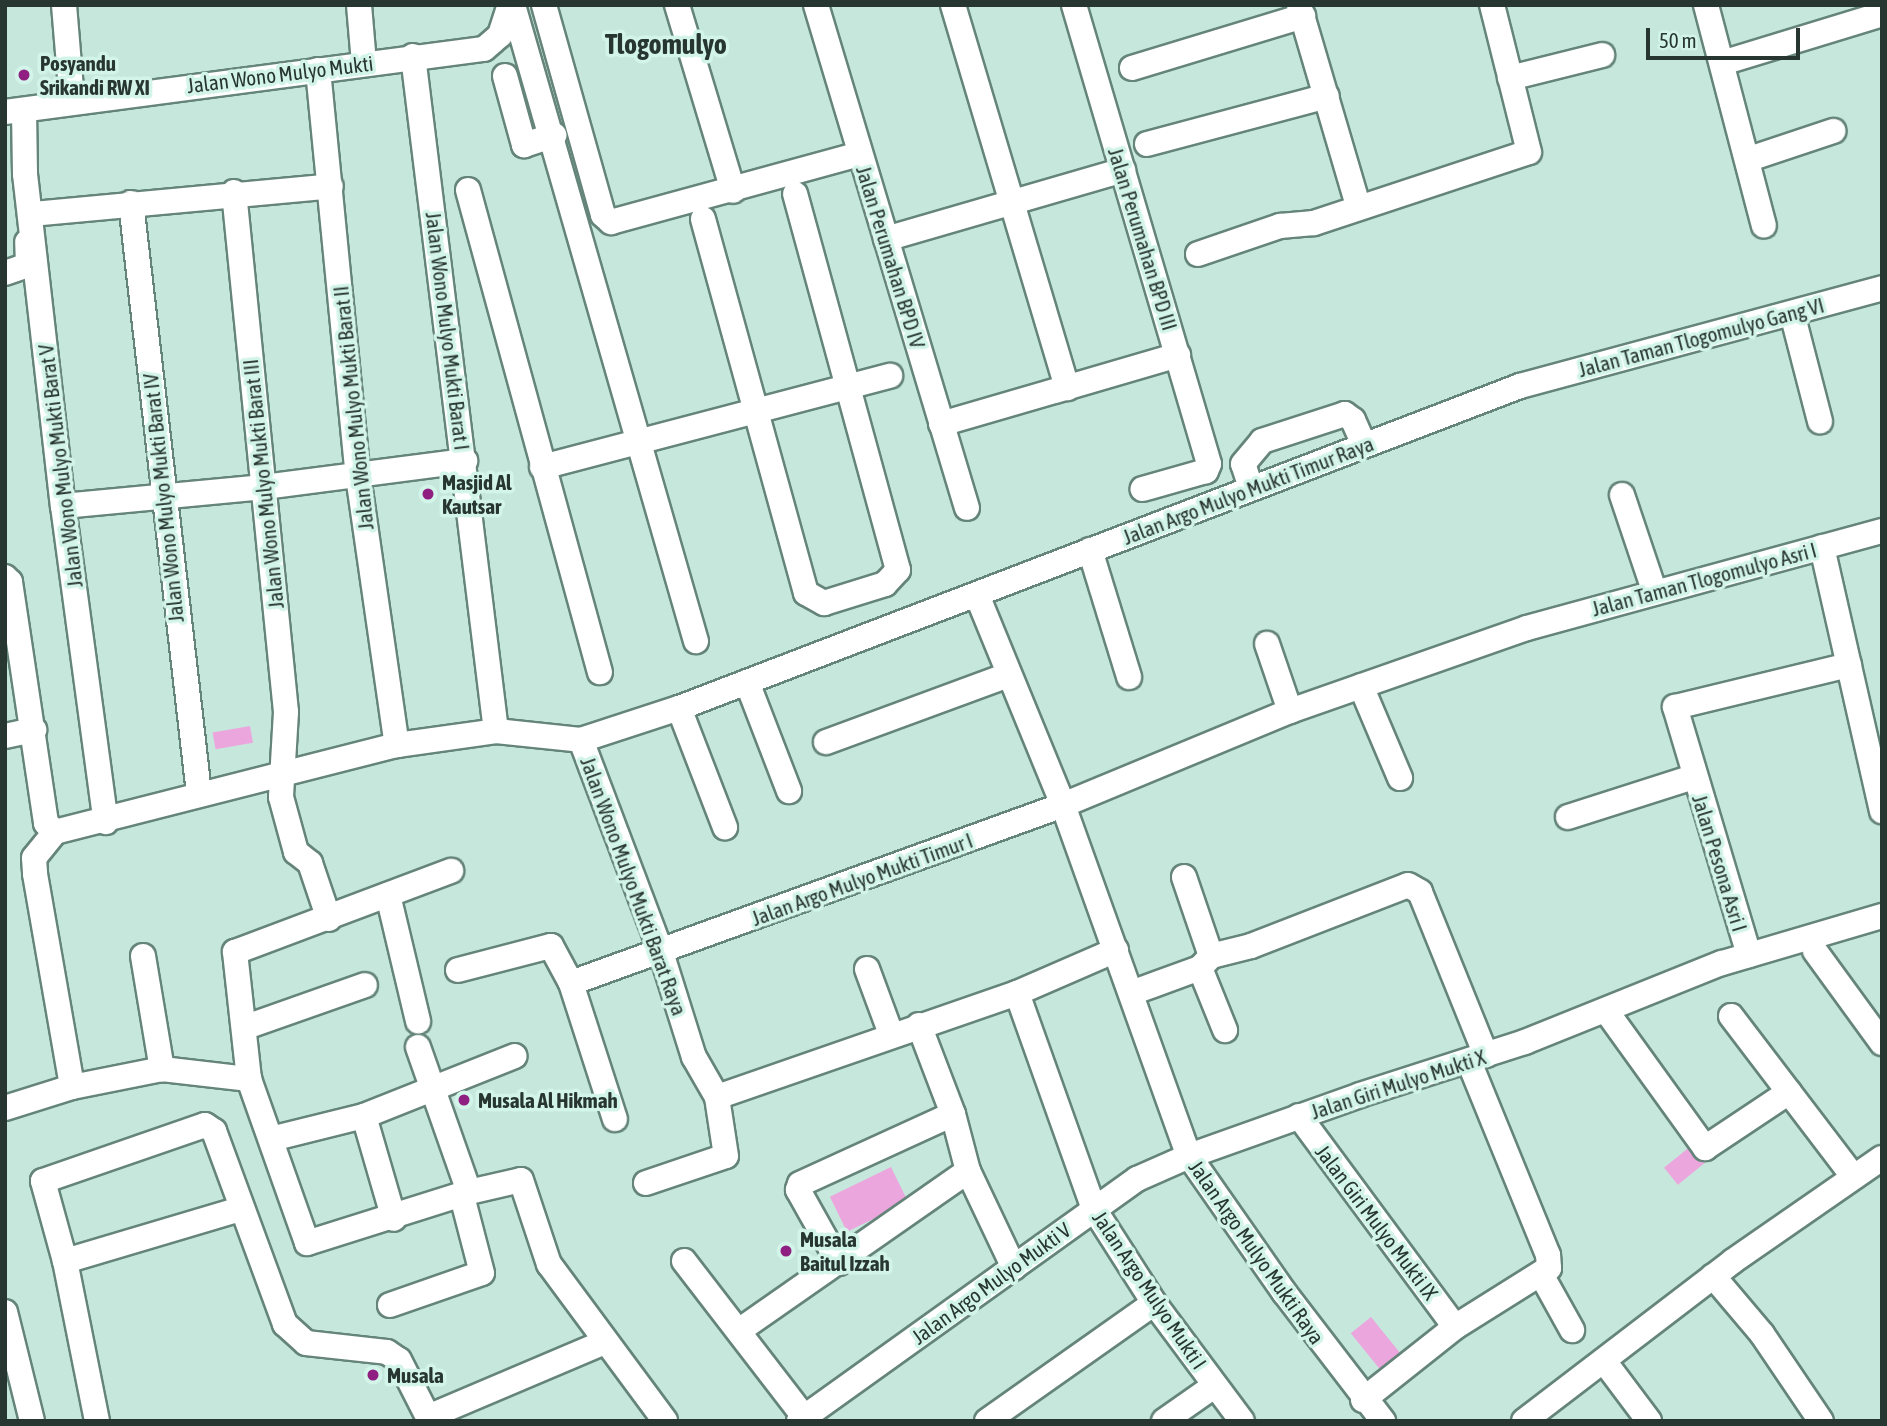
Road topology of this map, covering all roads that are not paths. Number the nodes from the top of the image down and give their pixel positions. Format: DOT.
graph roads {
  1 [pos="64,5"];
  2 [pos="359,5"];
  3 [pos="511,5"];
  4 [pos="544,5"];
  5 [pos="677,5"];
  6 [pos="816,5"];
  7 [pos="953,5"];
  8 [pos="1074,5"];
  9 [pos="1492,5"];
  10 [pos="1706,5"];
  11 [pos="1301,11"];
  12 [pos="1882,13"];
  13 [pos="1602,55"];
  14 [pos="412,56"];
  15 [pos="364,63"];
  16 [pos="1722,63"];
  17 [pos="1132,68"];
  18 [pos="318,70"];
  19 [pos="505,76"];
  20 [pos="1510,78"];
  21 [pos="1327,96"];
  22 [pos="72,100"];
  23 [pos="15,111"];
  24 [pos="1833,131"];
  25 [pos="554,135"];
  26 [pos="1147,145"];
  27 [pos="860,154"];
  28 [pos="1749,159"];
  29 [pos="1123,170"];
  30 [pos="17,175"];
  31 [pos="331,186"];
  32 [pos="468,190"];
  33 [pos="733,191"];
  34 [pos="234,192"];
  35 [pos="795,194"];
  36 [pos="1012,202"];
  37 [pos="131,203"];
  38 [pos="1358,205"];
  39 [pos="32,214"];
  40 [pos="703,219"];
  41 [pos="1764,226"];
  42 [pos="886,239"];
  43 [pos="1198,254"];
  44 [pos="14,271"];
  45 [pos="1882,288"];
  46 [pos="1792,313"];
  47 [pos="1178,355"];
  48 [pos="890,376"];
  49 [pos="1520,386"];
  50 [pos="847,387"];
  51 [pos="1067,388"];
  52 [pos="754,411"];
  53 [pos="1821,421"];
  54 [pos="941,425"];
  55 [pos="1360,435"];
  56 [pos="640,442"];
  57 [pos="465,461"];
  58 [pos="542,467"];
  59 [pos="358,477"];
  60 [pos="1248,481"];
  61 [pos="264,487"];
  62 [pos="1143,489"];
  63 [pos="1622,495"];
  64 [pos="162,496"];
  65 [pos="63,506"];
  66 [pos="967,508"];
  67 [pos="1882,531"];
  68 [pos="1822,547"];
  69 [pos="1090,550"];
  70 [pos="5,577"];
  71 [pos="1655,593"];
  72 [pos="976,595"];
  73 [pos="696,641"];
  74 [pos="1267,644"];
  75 [pos="13,651"];
  76 [pos="1849,665"];
  77 [pos="600,672"];
  78 [pos="1008,675"];
  79 [pos="1129,677"];
  80 [pos="747,682"];
  81 [pos="1361,686"];
  82 [pos="678,709"];
  83 [pos="1290,711"];
  84 [pos="34,730"];
  85 [pos="496,731"];
  86 [pos="5,736"];
  87 [pos="581,740"];
  88 [pos="826,742"];
  89 [pos="397,745"];
  90 [pos="282,776"];
  91 [pos="1693,777"];
  92 [pos="1400,778"];
  93 [pos="789,791"];
  94 [pos="199,793"];
  95 [pos="1063,805"];
  96 [pos="1882,811"];
  97 [pos="1568,817"];
  98 [pos="106,822"];
  99 [pos="725,827"];
  100 [pos="55,832"];
  101 [pos="452,870"];
  102 [pos="1184,877"];
  103 [pos="387,895"];
  104 [pos="1882,916"];
  105 [pos="329,919"];
  106 [pos="1116,950"];
  107 [pos="1815,951"];
  108 [pos="660,952"];
  109 [pos="1749,955"];
  110 [pos="143,956"];
  111 [pos="1205,962"];
  112 [pos="867,969"];
  113 [pos="457,970"];
  114 [pos="571,984"];
  115 [pos="365,985"];
  116 [pos="1134,992"];
  117 [pos="1017,993"];
  118 [pos="1607,1012"];
  119 [pos="1731,1016"];
  120 [pos="418,1021"];
  121 [pos="919,1025"];
  122 [pos="246,1027"];
  123 [pos="1225,1030"];
  124 [pos="891,1034"];
  125 [pos="1882,1043"];
  126 [pos="418,1047"];
  127 [pos="515,1056"];
  128 [pos="1478,1058"];
  129 [pos="162,1069"];
  130 [pos="249,1079"];
  131 [pos="72,1087"];
  132 [pos="435,1087"];
  133 [pos="1789,1092"];
  134 [pos="717,1097"];
  135 [pos="5,1108"];
  136 [pos="953,1114"];
  137 [pos="364,1116"];
  138 [pos="1299,1116"];
  139 [pos="615,1119"];
  140 [pos="271,1139"];
  141 [pos="1189,1156"];
  142 [pos="1882,1158"];
  143 [pos="968,1171"];
  144 [pos="1853,1177"];
  145 [pos="646,1183"];
  146 [pos="466,1194"];
  147 [pos="241,1209"];
  148 [pos="1094,1209"];
  149 [pos="394,1219"];
  150 [pos="65,1261"];
  151 [pos="684,1261"];
  152 [pos="838,1263"];
  153 [pos="1014,1268"];
  154 [pos="1542,1276"];
  155 [pos="1713,1276"];
  156 [pos="1154,1303"];
  157 [pos="390,1306"];
  158 [pos="5,1312"];
  159 [pos="1455,1327"];
  160 [pos="1572,1330"];
  161 [pos="740,1331"];
  162 [pos="605,1342"];
  163 [pos="1604,1361"];
  164 [pos="1214,1386"];
  165 [pos="1363,1400"];
  166 [pos="429,1419"];
  167 [pos="803,1419"];
  168 [pos="32,1421"];
  169 [pos="97,1421"];
  170 [pos="665,1421"];
  171 [pos="987,1421"];
  172 [pos="1164,1421"];
  173 [pos="1242,1421"];
  174 [pos="1383,1421"];
  175 [pos="1524,1421"];
  176 [pos="1648,1421"];
  177 [pos="1821,1421"];
  1 -- 22 [label="street"];
  2 -- 15 [label="street"];
  3 -- 14 [label="street, Jalan Wono Mulyo Mukti"];
  3 -- 25 [label="street"];
  4 -- 33 [label="street"];
  5 -- 33 [label="street"];
  6 -- 27 [label="street, Jalan Perumahan BPD IV"];
  7 -- 36 [label="street"];
  8 -- 29 [label="street, Jalan Perumahan BPD III"];
  9 -- 20 [label="street"];
  10 -- 16 [label="street"];
  11 -- 17 [label="street"];
  11 -- 21 [label="street"];
  12 -- 16 [label="street"];
  13 -- 20 [label="street"];
  14 -- 15 [label="street, Jalan Wono Mulyo Mukti"];
  14 -- 57 [label="street, Jalan Wono Mulyo Mukti Barat I"];
  15 -- 18 [label="street, Jalan Wono Mulyo Mukti"];
  16 -- 28 [label="street"];
  18 -- 22 [label="street, Jalan Wono Mulyo Mukti"];
  18 -- 31 [label="street, Jalan Wono Mulyo Mukti Barat II"];
  19 -- 25 [label="street"];
  20 -- 38 [label="street"];
  21 -- 26 [label="street"];
  21 -- 38 [label="street"];
  22 -- 23 [label="street, Jalan Wono Mulyo Mukti"];
  23 -- 30 [label="street, Jalan Wono Mulyo Mukti Barat V"];
  24 -- 28 [label="street"];
  25 -- 56 [label="street"];
  27 -- 33 [label="street"];
  27 -- 42 [label="street, Jalan Perumahan BPD IV"];
  28 -- 41 [label="street"];
  29 -- 36 [label="street"];
  29 -- 47 [label="street, Jalan Perumahan BPD III"];
  30 -- 39 [label="street, Jalan Wono Mulyo Mukti Barat V"];
  30 -- 44 [label="street"];
  31 -- 34 [label="street"];
  31 -- 59 [label="street, Jalan Wono Mulyo Mukti Barat II"];
  32 -- 58 [label="street"];
  34 -- 37 [label="street"];
  34 -- 61 [label="street, Jalan Wono Mulyo Mukti Barat III"];
  35 -- 50 [label="street"];
  36 -- 42 [label="street"];
  36 -- 51 [label="street"];
  37 -- 39 [label="street"];
  37 -- 64 [label="street, Jalan Wono Mulyo Mukti Barat IV"];
  38 -- 43 [label="street"];
  39 -- 65 [label="street, Jalan Wono Mulyo Mukti Barat V"];
  40 -- 52 [label="street"];
  42 -- 54 [label="street, Jalan Perumahan BPD IV"];
  45 -- 46 [label="street, Jalan Taman Tlogomulyo Gang VI"];
  46 -- 49 [label="street, Jalan Taman Tlogomulyo Gang VI"];
  46 -- 53 [label="street"];
  47 -- 51 [label="street"];
  47 -- 62 [label="street, Jalan Perumahan BPD III"];
  48 -- 50 [label="street"];
  49 -- 55 [label="street, Jalan Argo Mulyo Mukti Timur Raya"];
  50 -- 52 [label="street"];
  50 -- 52 [label="street"];
  51 -- 54 [label="street"];
  52 -- 56 [label="street"];
  54 -- 66 [label="street, Jalan Perumahan BPD IV"];
  55 -- 60 [label="street, Jalan Argo Mulyo Mukti Timur Raya"];
  55 -- 60 [label="street"];
  56 -- 58 [label="street"];
  56 -- 73 [label="street"];
  57 -- 59 [label="street"];
  57 -- 85 [label="street, Jalan Wono Mulyo Mukti Barat I"];
  58 -- 77 [label="street"];
  59 -- 61 [label="street"];
  59 -- 89 [label="street, Jalan Wono Mulyo Mukti Barat II"];
  60 -- 69 [label="street, Jalan Argo Mulyo Mukti Timur Raya"];
  61 -- 64 [label="street"];
  61 -- 90 [label="street, Jalan Wono Mulyo Mukti Barat III"];
  63 -- 71 [label="street"];
  64 -- 65 [label="street"];
  64 -- 94 [label="street, Jalan Wono Mulyo Mukti Barat IV"];
  65 -- 98 [label="street, Jalan Wono Mulyo Mukti Barat V"];
  67 -- 68 [label="street, Jalan Taman Tlogomulyo Asri I"];
  68 -- 71 [label="street, Jalan Taman Tlogomulyo Asri I"];
  68 -- 76 [label="street"];
  69 -- 72 [label="street, Jalan Argo Mulyo Mukti Timur Raya"];
  69 -- 79 [label="street"];
  70 -- 75 [label="street"];
  71 -- 81 [label="street, Jalan Taman Tlogomulyo Asri I"];
  72 -- 78 [label="street"];
  72 -- 80 [label="street, Jalan Argo Mulyo Mukti Timur Raya"];
  74 -- 83 [label="street"];
  75 -- 84 [label="street"];
  76 -- 91 [label="street"];
  76 -- 96 [label="street"];
  78 -- 88 [label="street"];
  78 -- 95 [label="street"];
  80 -- 82 [label="street, Jalan Argo Mulyo Mukti Timur Raya"];
  80 -- 93 [label="street"];
  81 -- 83 [label="street, Jalan Taman Tlogomulyo Asri I"];
  81 -- 92 [label="street"];
  82 -- 87 [label="street, Jalan Argo Mulyo Mukti Timur Raya"];
  82 -- 99 [label="street"];
  83 -- 95 [label="street, Jalan Argo Mulyo Mukti Timur I"];
  84 -- 86 [label="street"];
  84 -- 100 [label="street"];
  85 -- 87 [label="street, Jalan Wono Mulyo Mukti Barat Raya"];
  85 -- 89 [label="street, Jalan Wono Mulyo Mukti Barat Raya"];
  87 -- 108 [label="street, Jalan Wono Mulyo Mukti Barat Raya"];
  89 -- 90 [label="street, Jalan Wono Mulyo Mukti Barat Raya"];
  90 -- 94 [label="street, Jalan Wono Mulyo Mukti Barat Raya"];
  90 -- 105 [label="street, Jalan Wono Mulyo Mukti Barat III"];
  91 -- 97 [label="street, Jalan Pesona Asri I"];
  91 -- 109 [label="street, Jalan Pesona Asri I"];
  94 -- 98 [label="street, Jalan Wono Mulyo Mukti Barat Raya"];
  95 -- 106 [label="street"];
  95 -- 108 [label="street, Jalan Argo Mulyo Mukti Timur I"];
  98 -- 100 [label="street, Jalan Wono Mulyo Mukti Barat Raya"];
  100 -- 131 [label="street"];
  101 -- 103 [label="street"];
  102 -- 111 [label="street"];
  103 -- 105 [label="street"];
  103 -- 120 [label="street"];
  104 -- 109 [label="street, Jalan Pesona Asri I"];
  105 -- 122 [label="street"];
  106 -- 116 [label="street, Jalan Argo Mulyo Mukti Raya"];
  106 -- 117 [label="street"];
  107 -- 125 [label="street"];
  108 -- 114 [label="street, Jalan Argo Mulyo Mukti Timur I"];
  108 -- 134 [label="street, Jalan Wono Mulyo Mukti Barat Raya"];
  109 -- 118 [label="street, Jalan Pesona Asri I"];
  110 -- 129 [label="street"];
  111 -- 116 [label="street"];
  111 -- 123 [label="street"];
  111 -- 128 [label="street"];
  112 -- 124 [label="street"];
  113 -- 114 [label="street"];
  114 -- 139 [label="street"];
  115 -- 122 [label="street"];
  116 -- 141 [label="street, Jalan Argo Mulyo Mukti Raya"];
  117 -- 121 [label="street"];
  117 -- 148 [label="street, Jalan Argo Mulyo Mukti I"];
  118 -- 128 [label="street, Jalan Giri Mulyo Mukti X"];
  118 -- 133 [label="street"];
  119 -- 133 [label="street"];
  121 -- 124 [label="street"];
  121 -- 136 [label="street"];
  122 -- 130 [label="street"];
  124 -- 134 [label="street"];
  126 -- 132 [label="street"];
  127 -- 132 [label="street"];
  128 -- 138 [label="street, Jalan Giri Mulyo Mukti X"];
  128 -- 154 [label="street"];
  129 -- 130 [label="street"];
  129 -- 131 [label="street"];
  130 -- 140 [label="street"];
  131 -- 135 [label="street"];
  132 -- 137 [label="street"];
  132 -- 146 [label="street"];
  133 -- 144 [label="street"];
  134 -- 145 [label="street"];
  136 -- 143 [label="street"];
  136 -- 152 [label="street"];
  137 -- 140 [label="street"];
  137 -- 149 [label="street"];
  138 -- 141 [label="street, Jalan Giri Mulyo Mukti X"];
  138 -- 159 [label="street, Jalan Giri Mulyo Mukti IX"];
  140 -- 149 [label="street"];
  141 -- 148 [label="street, Jalan Argo Mulyo Mukti V"];
  141 -- 165 [label="street, Jalan Argo Mulyo Mukti Raya"];
  142 -- 144 [label="street"];
  143 -- 152 [label="street"];
  143 -- 153 [label="street"];
  144 -- 155 [label="street"];
  146 -- 149 [label="street"];
  146 -- 157 [label="street"];
  146 -- 162 [label="street"];
  147 -- 150 [label="street"];
  147 -- 150 [label="street"];
  147 -- 166 [label="street"];
  148 -- 153 [label="street, Jalan Argo Mulyo Mukti V"];
  148 -- 156 [label="street, Jalan Argo Mulyo Mukti I"];
  150 -- 169 [label="street"];
  151 -- 161 [label="street"];
  152 -- 161 [label="street"];
  153 -- 167 [label="street, Jalan Argo Mulyo Mukti V"];
  154 -- 159 [label="street"];
  154 -- 160 [label="street"];
  155 -- 163 [label="street"];
  155 -- 177 [label="street"];
  156 -- 164 [label="street, Jalan Argo Mulyo Mukti I"];
  156 -- 171 [label="street"];
  158 -- 168 [label="street"];
  159 -- 165 [label="street"];
  161 -- 167 [label="street"];
  162 -- 166 [label="street"];
  162 -- 170 [label="street"];
  163 -- 175 [label="street"];
  163 -- 176 [label="street"];
  164 -- 172 [label="street"];
  164 -- 173 [label="street, Jalan Argo Mulyo Mukti I"];
  165 -- 174 [label="street, Jalan Argo Mulyo Mukti Raya"];
}
